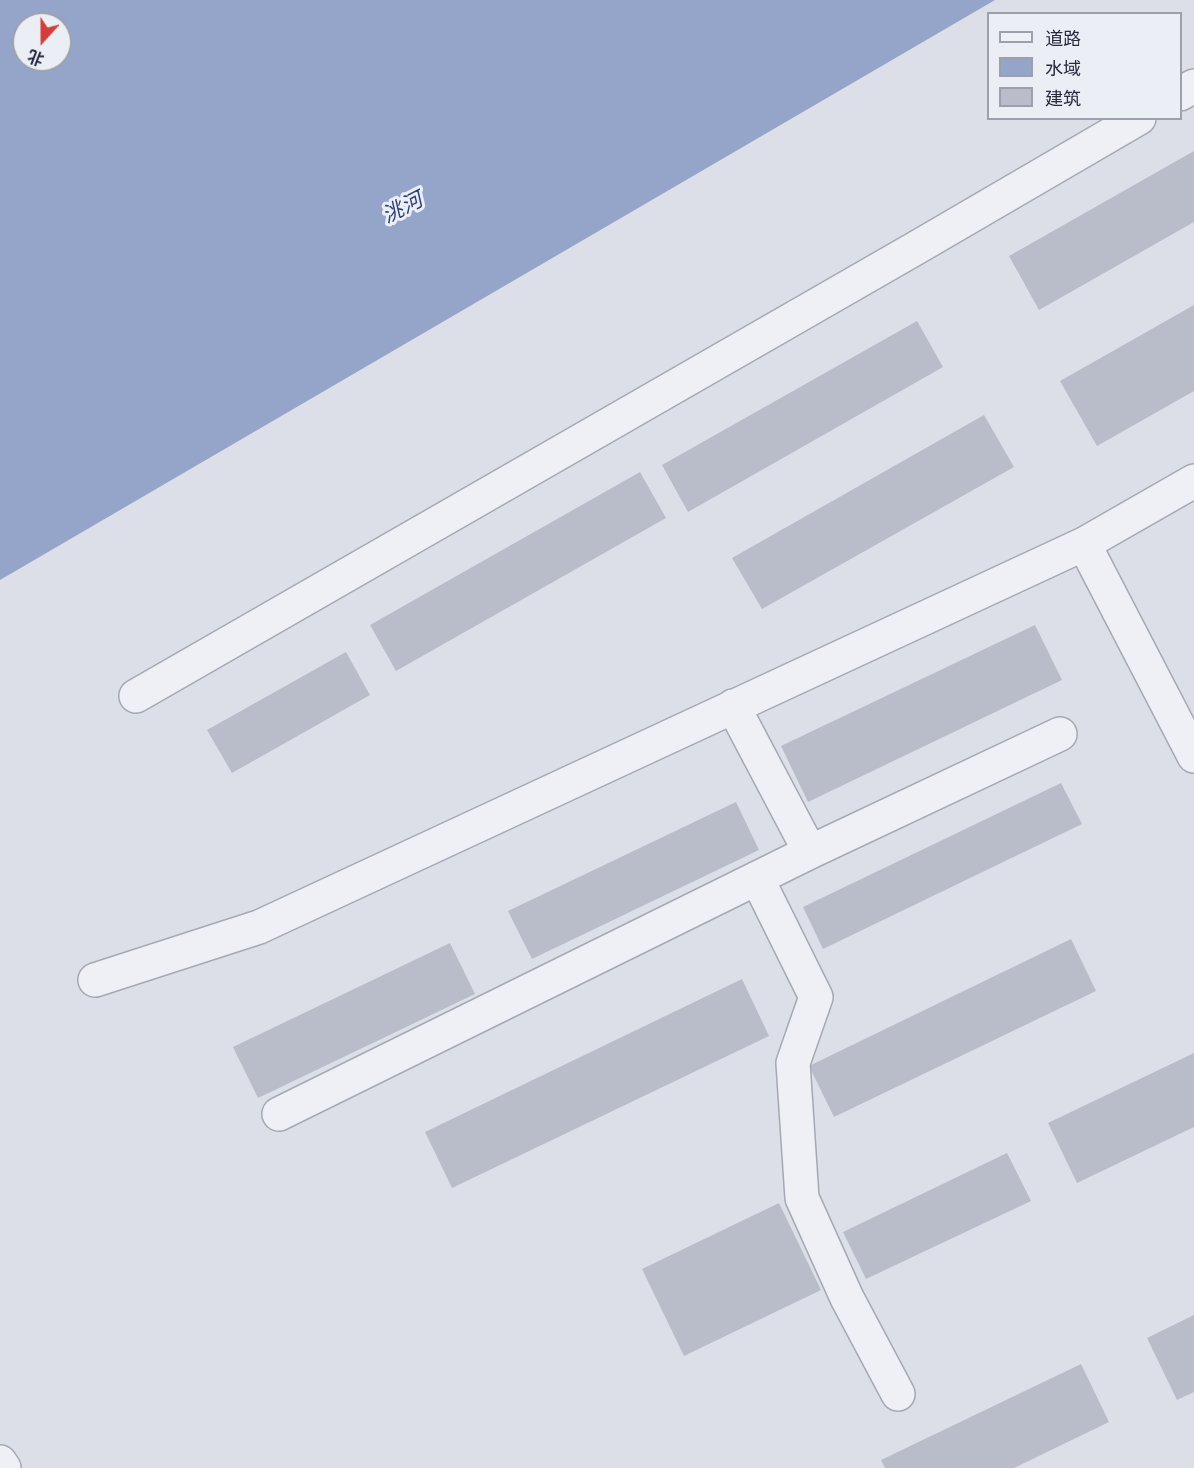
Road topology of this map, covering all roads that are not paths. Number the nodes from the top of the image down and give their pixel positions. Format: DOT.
graph roads {
  1 [pos="1136,120"];
  2 [pos="1194,481"];
  3 [pos="1084,544"];
  4 [pos="136,696"];
  5 [pos="733,706"];
  6 [pos="1060,734"];
  7 [pos="1194,756"];
  8 [pos="810,852"];
  9 [pos="757,878"];
  10 [pos="96,980"];
  11 [pos="279,1114"];
  12 [pos="898,1394"];
  13 [pos="0,1462"];
  14 [pos="4,1468"];
  1 -- 4 [label="street"];
  2 -- 3 [label="street"];
  3 -- 5 [label="street"];
  3 -- 7 [label="street"];
  5 -- 8 [label="street"];
  5 -- 10 [label="street"];
  6 -- 8 [label="street"];
  8 -- 9 [label="street"];
  9 -- 11 [label="street"];
  9 -- 12 [label="street"];
  13 -- 14 [label="street"];
}
